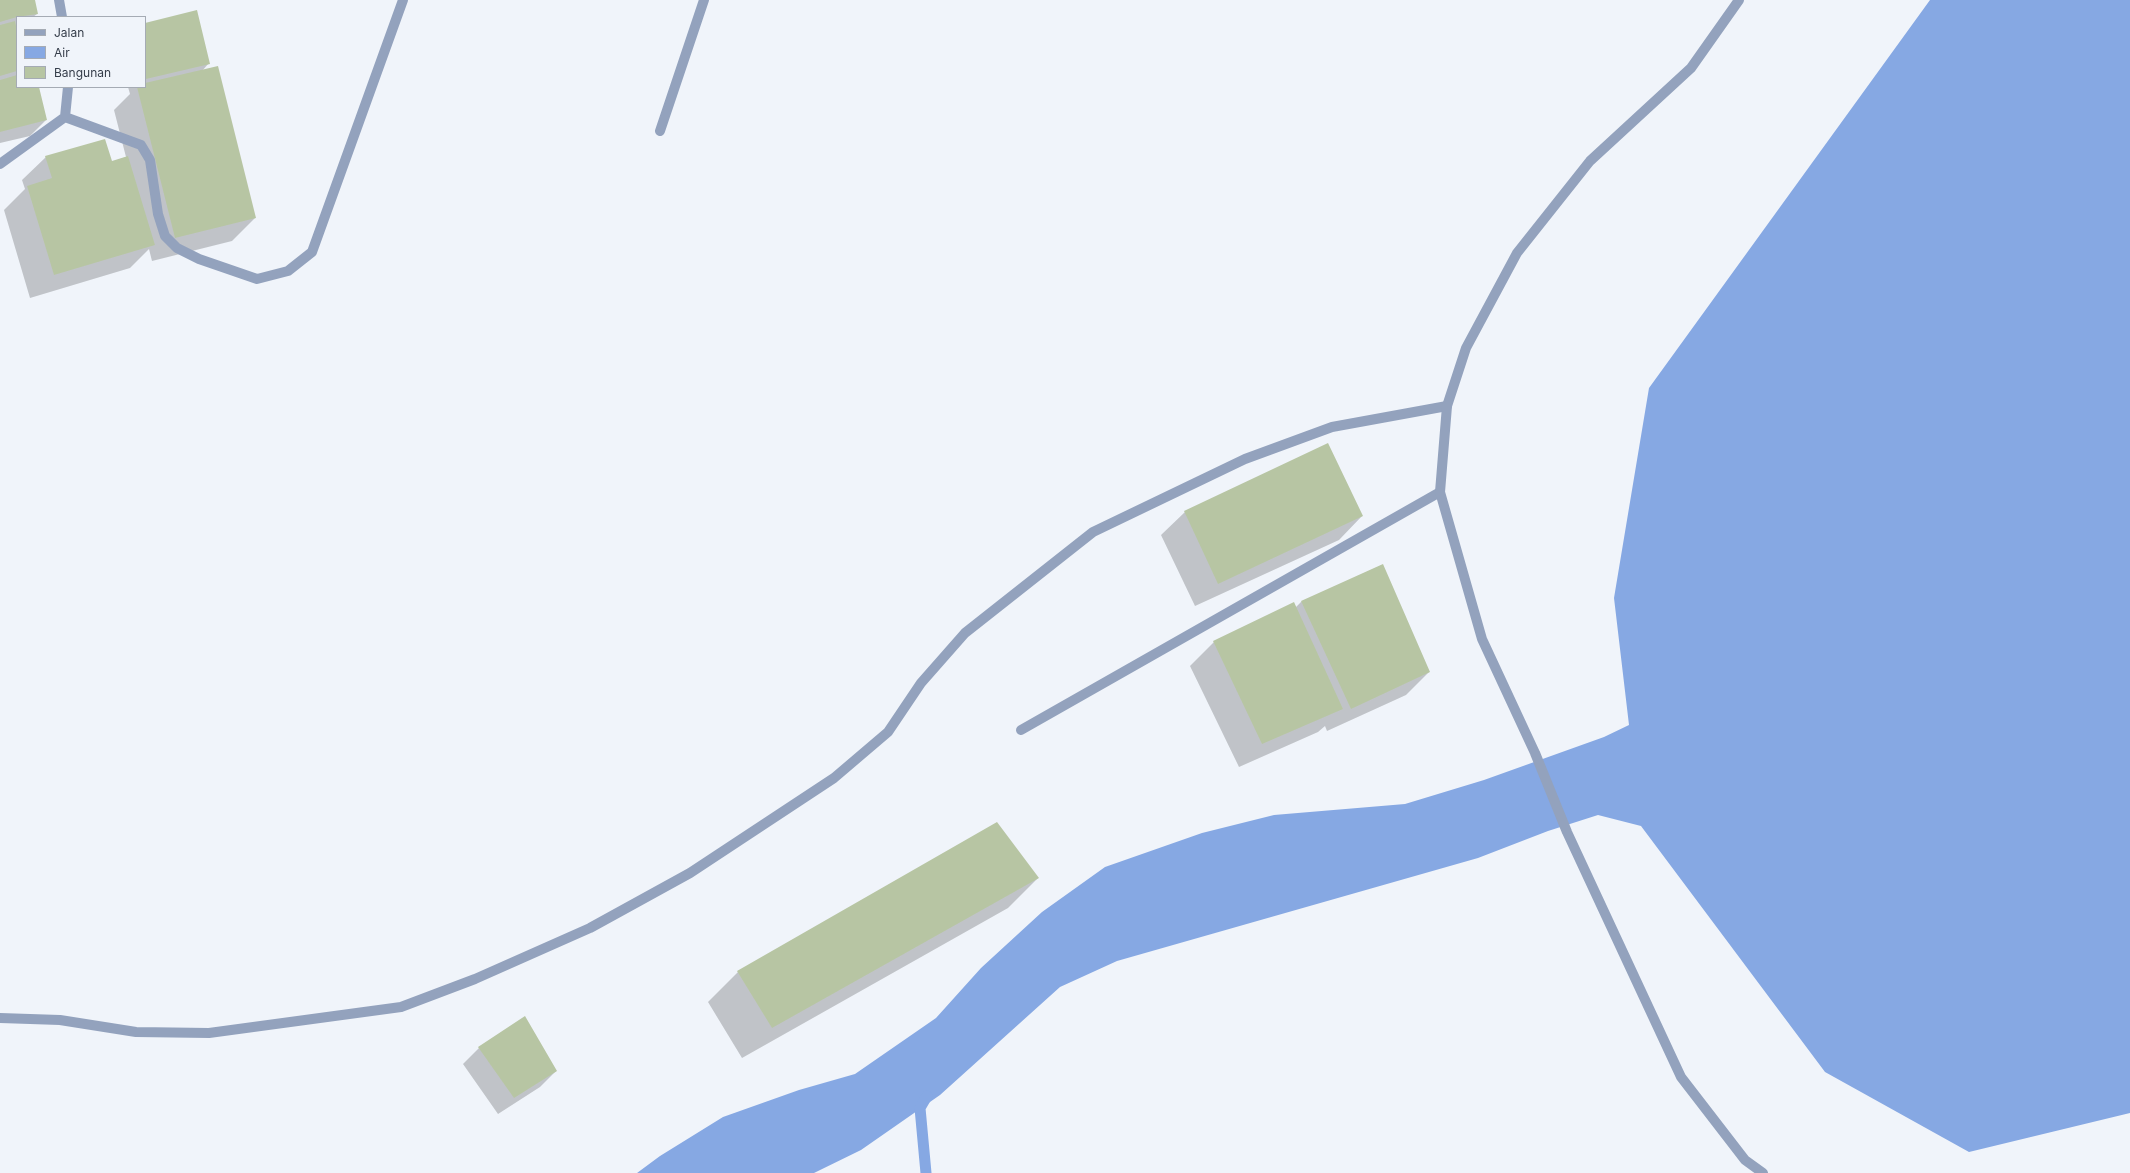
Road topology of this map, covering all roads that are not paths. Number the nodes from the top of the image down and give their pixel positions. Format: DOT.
graph roads {
  1 [pos="59,0"];
  2 [pos="403,0"];
  3 [pos="704,0"];
  4 [pos="1739,0"];
  5 [pos="62,16"];
  6 [pos="68,88"];
  7 [pos="65,118"];
  8 [pos="660,131"];
  9 [pos="0,164"];
  10 [pos="1447,406"];
  11 [pos="1440,492"];
  12 [pos="1021,730"];
  13 [pos="0,1018"];
  14 [pos="1763,1173"];
  1 -- 5 [label="street"];
  2 -- 7 [label="street"];
  3 -- 8 [label="street"];
  4 -- 10 [label="street"];
  6 -- 7 [label="street"];
  7 -- 9 [label="street"];
  10 -- 11 [label="street"];
  10 -- 13 [label="street"];
  11 -- 12 [label="street"];
  11 -- 14 [label="street"];
}
